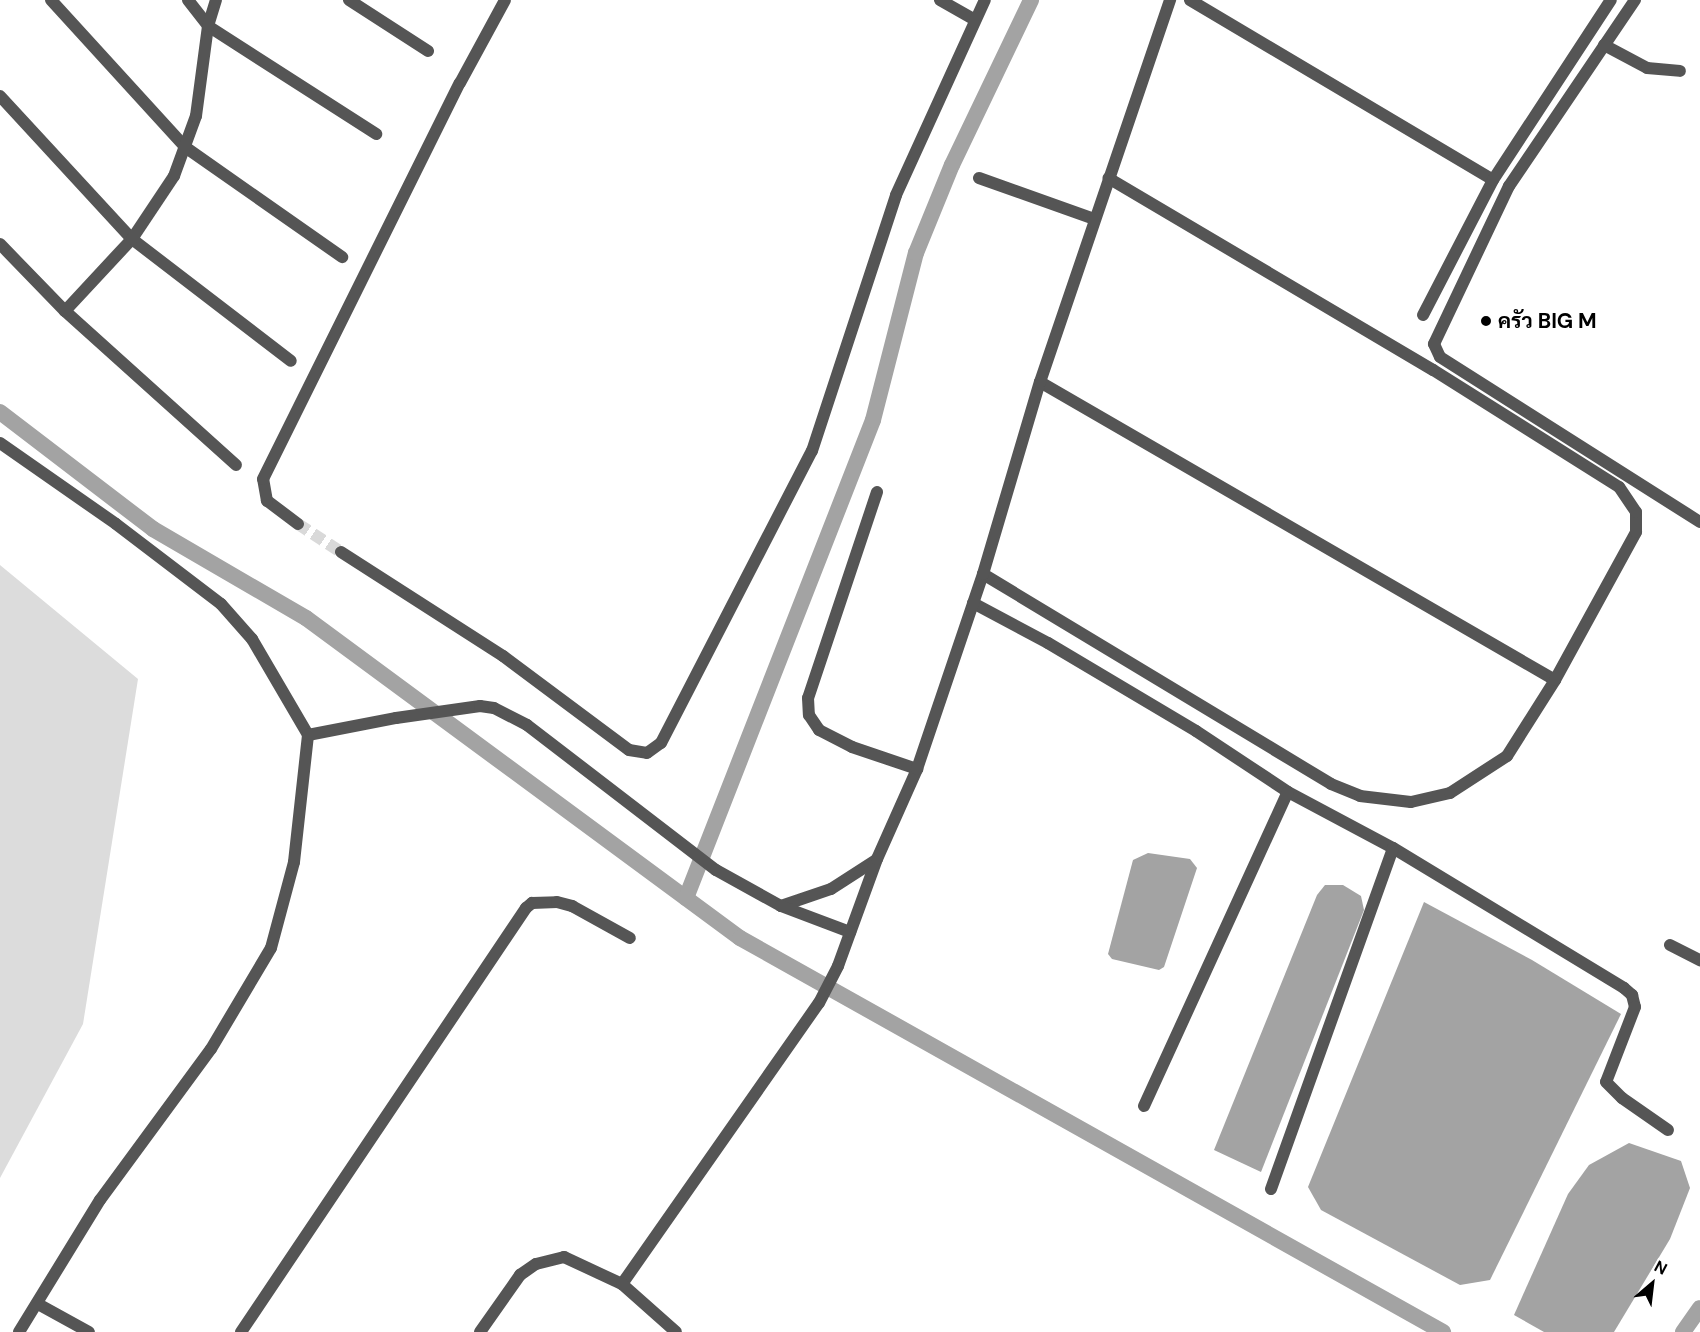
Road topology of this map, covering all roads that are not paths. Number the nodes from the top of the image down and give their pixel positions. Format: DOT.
graph roads {
  1 [pos="51,0"];
  2 [pos="188,0"];
  3 [pos="216,0"];
  4 [pos="349,0"];
  5 [pos="505,0"];
  6 [pos="940,0"];
  7 [pos="985,0"];
  8 [pos="1170,0"];
  9 [pos="1190,0"];
  10 [pos="1611,0"];
  11 [pos="1635,0"];
  12 [pos="975,20"];
  13 [pos="208,26"];
  14 [pos="1604,45"];
  15 [pos="428,51"];
  16 [pos="1680,71"];
  17 [pos="0,96"];
  18 [pos="376,134"];
  19 [pos="185,147"];
  20 [pos="1108,177"];
  21 [pos="979,178"];
  22 [pos="1493,180"];
  23 [pos="1094,219"];
  24 [pos="132,239"];
  25 [pos="0,244"];
  26 [pos="342,256"];
  27 [pos="65,311"];
  28 [pos="1423,315"];
  29 [pos="291,362"];
  30 [pos="1040,382"];
  31 [pos="0,443"];
  32 [pos="236,465"];
  33 [pos="877,492"];
  34 [pos="1700,522"];
  35 [pos="298,524"];
  36 [pos="341,552"];
  37 [pos="983,574"];
  38 [pos="973,603"];
  39 [pos="1555,680"];
  40 [pos="308,735"];
  41 [pos="917,769"];
  42 [pos="1288,792"];
  43 [pos="1393,848"];
  44 [pos="877,860"];
  45 [pos="781,906"];
  46 [pos="850,932"];
  47 [pos="630,938"];
  48 [pos="1670,945"];
  49 [pos="1700,960"];
  50 [pos="1144,1106"];
  51 [pos="1668,1130"];
  52 [pos="1271,1190"];
  53 [pos="622,1284"];
  54 [pos="38,1304"];
  55 [pos="19,1332"];
  56 [pos="90,1332"];
  57 [pos="241,1332"];
  58 [pos="480,1332"];
  59 [pos="676,1332"];
  1 -- 19 [label="street"];
  2 -- 13 [label="street"];
  3 -- 13 [label="street"];
  4 -- 15 [label="street"];
  5 -- 35 [label="street"];
  6 -- 12 [label="street"];
  7 -- 12 [label="street"];
  8 -- 20 [label="street"];
  9 -- 22 [label="street"];
  10 -- 22 [label="street"];
  11 -- 14 [label="street"];
  12 -- 36 [label="street"];
  13 -- 18 [label="street"];
  13 -- 19 [label="street"];
  14 -- 16 [label="street"];
  14 -- 34 [label="street"];
  17 -- 24 [label="street"];
  19 -- 24 [label="street"];
  19 -- 26 [label="street"];
  20 -- 23 [label="street"];
  20 -- 39 [label="street"];
  21 -- 23 [label="street"];
  22 -- 28 [label="street"];
  23 -- 30 [label="street"];
  24 -- 27 [label="street"];
  24 -- 29 [label="street"];
  25 -- 27 [label="street"];
  27 -- 32 [label="street"];
  30 -- 37 [label="street"];
  30 -- 39 [label="street"];
  31 -- 40 [label="street"];
  33 -- 41 [label="street"];
  37 -- 38 [label="street"];
  37 -- 39 [label="street"];
  38 -- 41 [label="street"];
  38 -- 42 [label="street"];
  40 -- 45 [label="street"];
  40 -- 54 [label="street"];
  41 -- 44 [label="street"];
  42 -- 43 [label="street"];
  42 -- 50 [label="street"];
  43 -- 51 [label="street"];
  43 -- 52 [label="street"];
  44 -- 45 [label="street"];
  44 -- 46 [label="street"];
  45 -- 46 [label="street"];
  46 -- 53 [label="street"];
  47 -- 57 [label="street"];
  48 -- 49 [label="street"];
  53 -- 58 [label="street"];
  53 -- 59 [label="street"];
  54 -- 55 [label="street"];
  54 -- 56 [label="street"];
}
